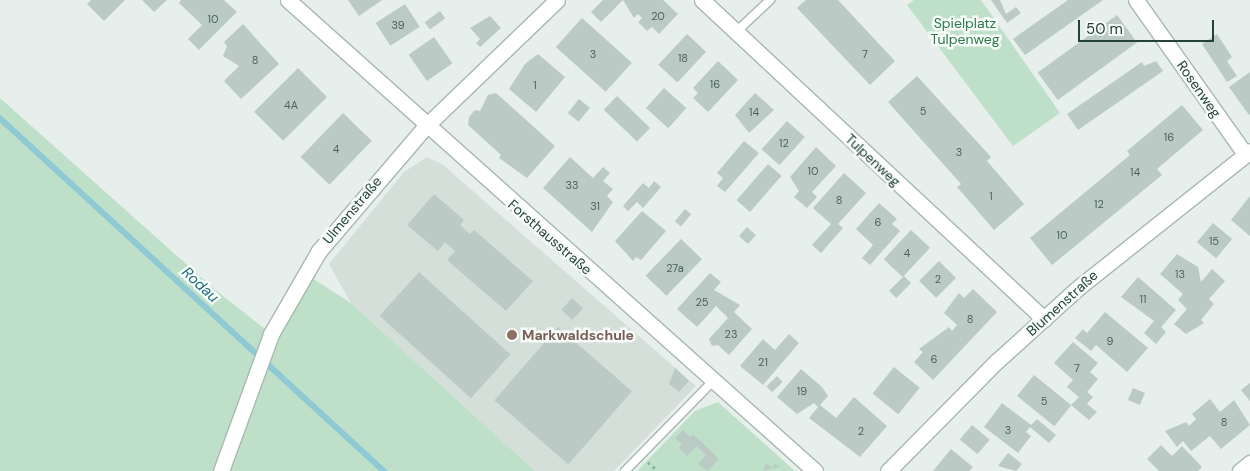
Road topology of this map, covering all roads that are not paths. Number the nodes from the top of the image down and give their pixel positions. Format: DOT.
graph roads {
  1 [pos="288,0"];
  2 [pos="557,0"];
  3 [pos="702,0"];
  4 [pos="770,0"];
  5 [pos="1136,0"];
  6 [pos="736,32"];
  7 [pos="425,127"];
  8 [pos="1248,152"];
  9 [pos="1044,319"];
  10 [pos="713,381"];
  11 [pos="1250,462"];
  12 [pos="221,471"];
  13 [pos="625,471"];
  14 [pos="815,471"];
  15 [pos="888,471"];
  16 [pos="1240,471"];
  1 -- 7 [label="street, Forsthausstraße"];
  2 -- 7 [label="street, Ulmenstraße"];
  3 -- 6 [label="street, Tulpenweg"];
  4 -- 6 [label="lane"];
  5 -- 8 [label="street, Rosenweg"];
  6 -- 9 [label="street, Tulpenweg"];
  7 -- 10 [label="street, Forsthausstraße"];
  7 -- 12 [label="street, Ulmenstraße"];
  8 -- 9 [label="street, Blumenstraße"];
  9 -- 15 [label="street, Blumenstraße"];
  10 -- 13 [label="lane"];
  10 -- 14 [label="street, Forsthausstraße"];
  11 -- 16 [label="street"];
}
